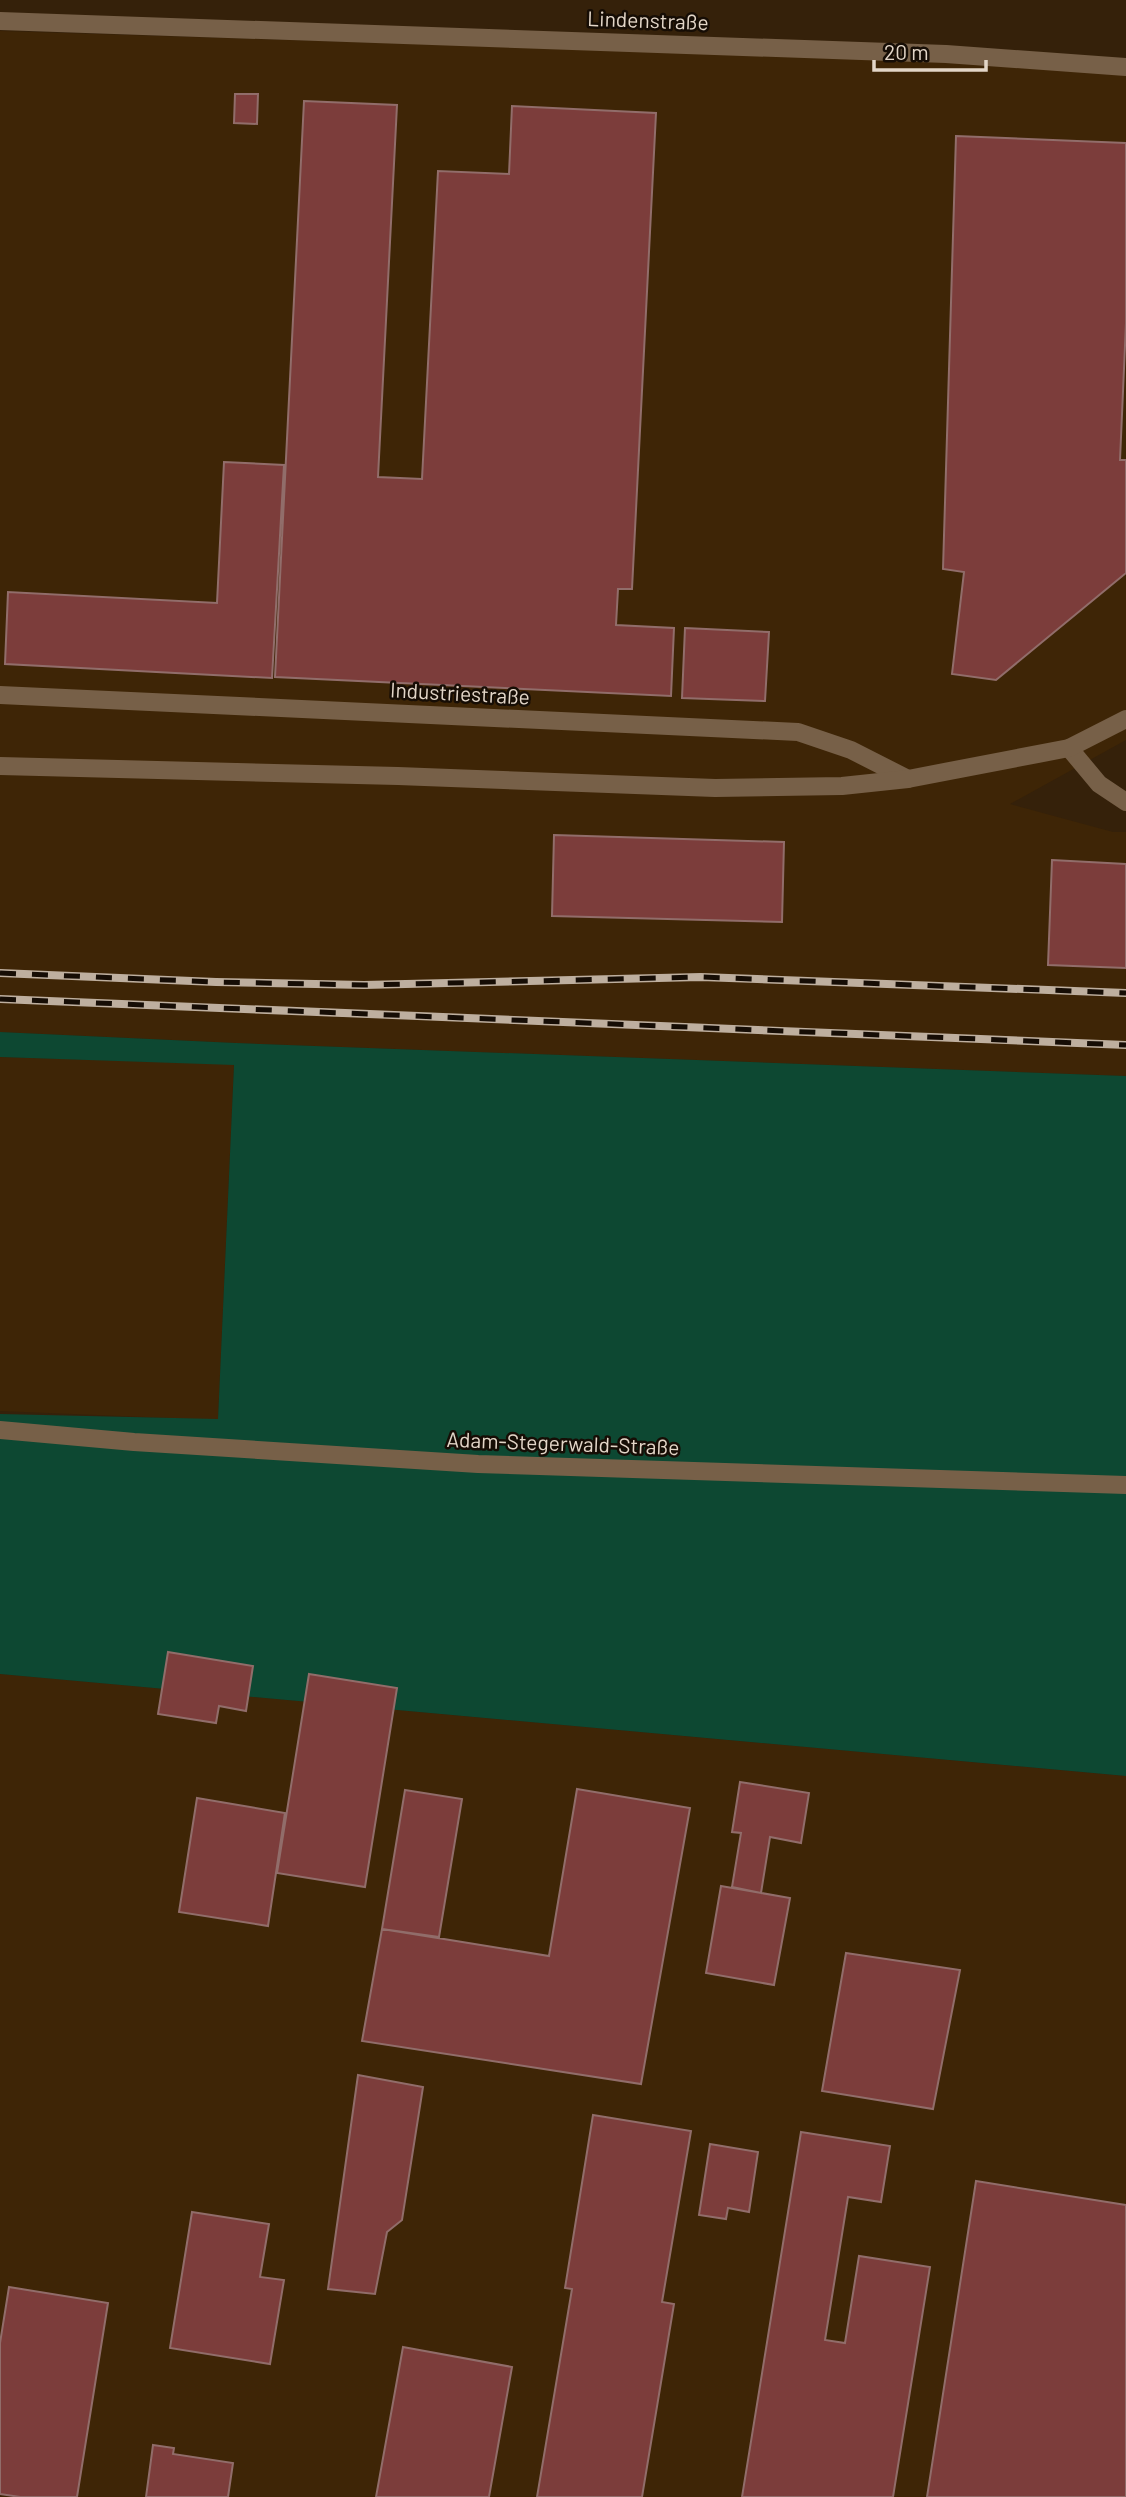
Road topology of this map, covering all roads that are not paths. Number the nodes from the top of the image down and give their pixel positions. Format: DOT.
graph roads {
  1 [pos="0,21"];
  2 [pos="1126,67"];
  3 [pos="0,695"];
  4 [pos="1126,719"];
  5 [pos="1069,747"];
  6 [pos="0,765"];
  7 [pos="908,779"];
  8 [pos="1126,802"];
  9 [pos="0,1430"];
  10 [pos="1126,1485"];
  1 -- 2 [label="street, Lindenstraße"];
  3 -- 7 [label="street, Industriestraße"];
  4 -- 5 [label="street"];
  5 -- 7 [label="street"];
  5 -- 8 [label="street"];
  6 -- 7 [label="street"];
  9 -- 10 [label="street, Adam-Stegerwald-Straße"];
}
